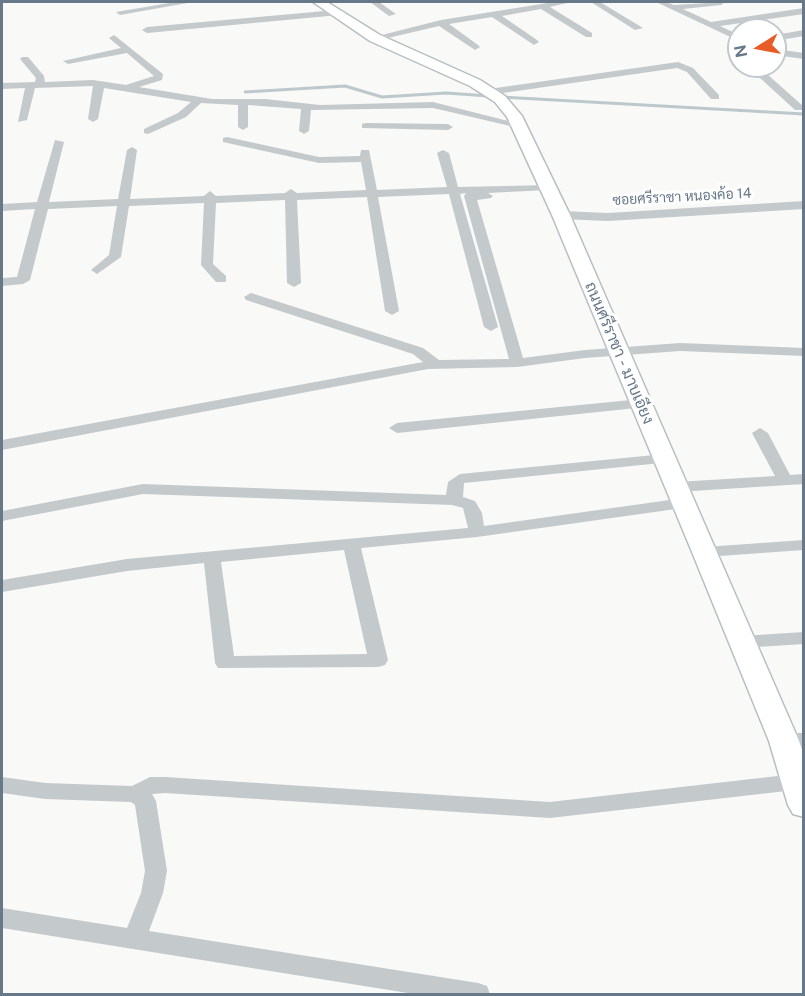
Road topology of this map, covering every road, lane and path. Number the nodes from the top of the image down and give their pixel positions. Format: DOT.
graph roads {
  1 [pos="189,2"];
  2 [pos="319,2"];
  3 [pos="374,2"];
  4 [pos="567,2"];
  5 [pos="595,2"];
  6 [pos="660,2"];
  7 [pos="721,2"];
  8 [pos="542,6"];
  9 [pos="672,8"];
  10 [pos="804,11"];
  11 [pos="120,12"];
  12 [pos="336,13"];
  13 [pos="392,14"];
  14 [pos="495,15"];
  15 [pos="441,23"];
  16 [pos="709,25"];
  17 [pos="638,28"];
  18 [pos="147,30"];
  19 [pos="727,33"];
  20 [pos="804,33"];
  21 [pos="589,34"];
  22 [pos="787,36"];
  23 [pos="114,38"];
  24 [pos="377,39"];
  25 [pos="534,42"];
  26 [pos="475,46"];
  27 [pos="57,50"];
  28 [pos="128,50"];
  29 [pos="787,54"];
  30 [pos="803,56"];
  31 [pos="25,59"];
  32 [pos="68,61"];
  33 [pos="77,68"];
  34 [pos="765,78"];
  35 [pos="93,81"];
  36 [pos="36,85"];
  37 [pos="2,86"];
  38 [pos="126,88"];
  39 [pos="489,92"];
  40 [pos="715,97"];
  41 [pos="199,100"];
  42 [pos="243,102"];
  43 [pos="306,107"];
  44 [pos="360,107"];
  45 [pos="799,108"];
  46 [pos="93,119"];
  47 [pos="22,120"];
  48 [pos="516,121"];
  49 [pos="243,127"];
  50 [pos="447,127"];
  51 [pos="148,131"];
  52 [pos="304,131"];
  53 [pos="227,140"];
  54 [pos="59,142"];
  55 [pos="132,150"];
  56 [pos="443,153"];
  57 [pos="546,184"];
  58 [pos="454,188"];
  59 [pos="372,191"];
  60 [pos="291,194"];
  61 [pos="497,195"];
  62 [pos="209,197"];
  63 [pos="124,201"];
  64 [pos="41,204"];
  65 [pos="2,205"];
  66 [pos="804,205"];
  67 [pos="561,215"];
  68 [pos="97,270"];
  69 [pos="221,279"];
  70 [pos="2,282"];
  71 [pos="294,282"];
  72 [pos="251,297"];
  73 [pos="392,311"];
  74 [pos="491,327"];
  75 [pos="620,351"];
  76 [pos="804,352"];
  77 [pos="517,363"];
  78 [pos="435,364"];
  79 [pos="641,404"];
  80 [pos="397,428"];
  81 [pos="760,433"];
  82 [pos="2,445"];
  83 [pos="665,459"];
  84 [pos="804,479"];
  85 [pos="786,480"];
  86 [pos="681,495"];
  87 [pos="454,500"];
  88 [pos="2,516"];
  89 [pos="477,532"];
  90 [pos="351,544"];
  91 [pos="804,545"];
  92 [pos="705,552"];
  93 [pos="212,557"];
  94 [pos="2,586"];
  95 [pos="804,638"];
  96 [pos="742,642"];
  97 [pos="794,741"];
  98 [pos="2,785"];
  99 [pos="136,794"];
  100 [pos="799,794"];
  101 [pos="2,918"];
  102 [pos="134,939"];
  103 [pos="478,994"];
  1 -- 11 [label="street"];
  2 -- 12 [label="main road, ถนนศรีราชา - มาบเอียง"];
  3 -- 13 [label="street"];
  4 -- 8 [label="street"];
  5 -- 17 [label="street"];
  6 -- 9 [label="street"];
  7 -- 9 [label="street"];
  8 -- 14 [label="street"];
  8 -- 21 [label="street"];
  9 -- 16 [label="street"];
  10 -- 16 [label="street"];
  12 -- 18 [label="street"];
  12 -- 24 [label="main road, ถนนศรีราชา - มาบเอียง"];
  14 -- 15 [label="street"];
  14 -- 25 [label="street"];
  15 -- 24 [label="street"];
  15 -- 26 [label="street"];
  16 -- 19 [label="street"];
  20 -- 22 [label="street"];
  23 -- 28 [label="street"];
  24 -- 39 [label="main road, ถนนศรีราชา - มาบเอียง"];
  27 -- 32 [label="street"];
  28 -- 32 [label="street"];
  28 -- 38 [label="street"];
  29 -- 30 [label="street"];
  31 -- 36 [label="street"];
  32 -- 33 [label="street"];
  34 -- 45 [label="street"];
  35 -- 36 [label="street"];
  35 -- 38 [label="street"];
  35 -- 46 [label="street"];
  36 -- 37 [label="street"];
  36 -- 47 [label="street"];
  38 -- 41 [label="street"];
  39 -- 40 [label="street"];
  39 -- 48 [label="main road, ถนนศรีราชา - มาบเอียง"];
  41 -- 42 [label="street"];
  41 -- 51 [label="street"];
  42 -- 43 [label="street"];
  42 -- 49 [label="street"];
  43 -- 44 [label="street"];
  43 -- 52 [label="street"];
  44 -- 48 [label="street"];
  44 -- 50 [label="street"];
  48 -- 57 [label="main road, ถนนศรีราชา - มาบเอียง"];
  53 -- 59 [label="street"];
  54 -- 64 [label="street"];
  55 -- 63 [label="street"];
  56 -- 58 [label="street"];
  57 -- 58 [label="street"];
  57 -- 67 [label="main road, ถนนศรีราชา - มาบเอียง"];
  58 -- 59 [label="street"];
  58 -- 74 [label="street"];
  59 -- 60 [label="street"];
  59 -- 73 [label="street"];
  60 -- 62 [label="street"];
  60 -- 71 [label="street"];
  61 -- 77 [label="street"];
  62 -- 63 [label="street"];
  62 -- 69 [label="street"];
  63 -- 64 [label="street"];
  63 -- 68 [label="street"];
  64 -- 65 [label="street"];
  64 -- 70 [label="street"];
  66 -- 67 [label="street, ซอยศรีราชา หนองค้อ 14"];
  67 -- 75 [label="main road, ถนนศรีราชา - มาบเอียง"];
  72 -- 78 [label="street"];
  75 -- 76 [label="street"];
  75 -- 77 [label="street"];
  75 -- 79 [label="main road, ถนนศรีราชา - มาบเอียง"];
  77 -- 78 [label="street"];
  78 -- 82 [label="street"];
  79 -- 80 [label="street"];
  79 -- 83 [label="main road, ถนนศรีราชา - มาบเอียง"];
  81 -- 85 [label="street"];
  83 -- 86 [label="main road, ถนนศรีราชา - มาบเอียง"];
  83 -- 87 [label="street"];
  84 -- 85 [label="street"];
  85 -- 86 [label="street"];
  86 -- 89 [label="street"];
  86 -- 92 [label="main road, ถนนศรีราชา - มาบเอียง"];
  87 -- 88 [label="street"];
  87 -- 89 [label="street"];
  89 -- 90 [label="street"];
  90 -- 93 [label="street"];
  90 -- 93 [label="street"];
  91 -- 92 [label="street"];
  92 -- 96 [label="main road, ถนนศรีราชา - มาบเอียง"];
  93 -- 94 [label="street"];
  95 -- 96 [label="street"];
  96 -- 97 [label="main road, ถนนศรีราชา - มาบเอียง"];
  97 -- 100 [label="main road, ถนนศรีราชา - มาบเอียง"];
  98 -- 99 [label="street"];
  99 -- 100 [label="street"];
  99 -- 102 [label="street"];
  101 -- 102 [label="street"];
  102 -- 103 [label="street"];
}
